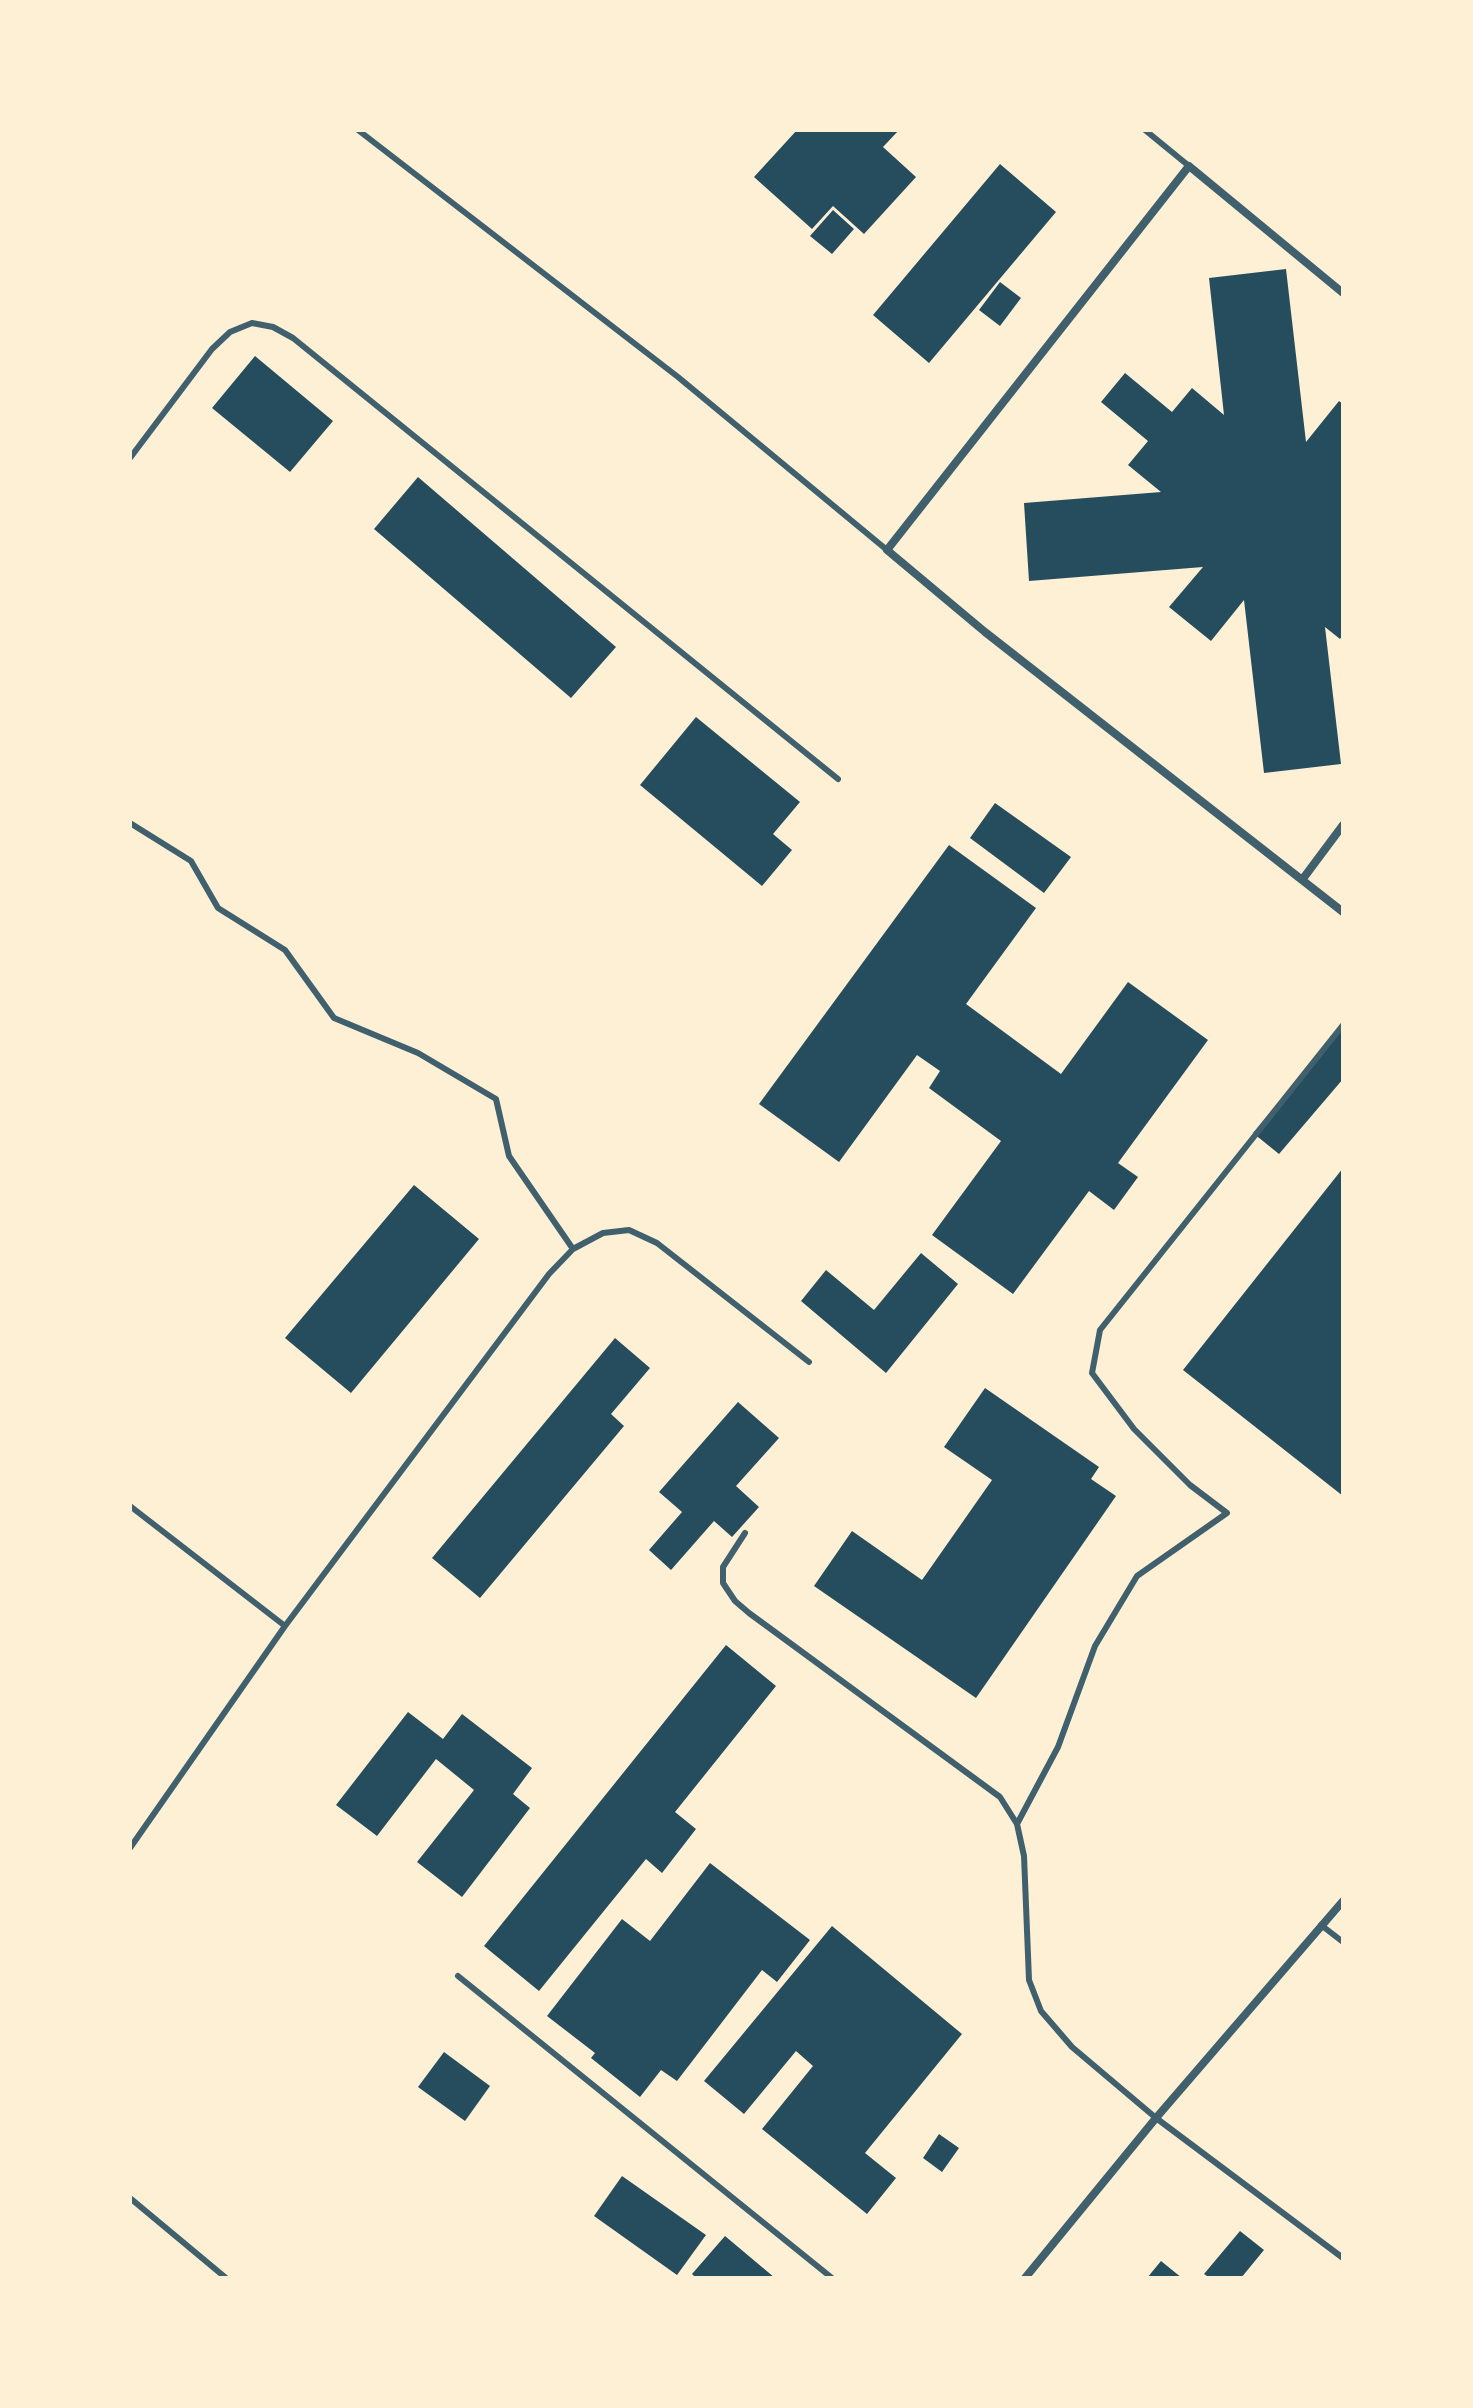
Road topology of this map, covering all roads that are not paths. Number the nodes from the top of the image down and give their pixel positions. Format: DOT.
graph roads {
  1 [pos="358,130"];
  2 [pos="1145,130"];
  3 [pos="1189,166"];
  4 [pos="1343,293"];
  5 [pos="130,458"];
  6 [pos="887,550"];
  7 [pos="838,779"];
  8 [pos="130,823"];
  9 [pos="1343,825"];
  10 [pos="1302,880"];
  11 [pos="1343,912"];
  12 [pos="1343,1025"];
  13 [pos="573,1249"];
  14 [pos="809,1362"];
  15 [pos="130,1506"];
  16 [pos="745,1533"];
  17 [pos="285,1626"];
  18 [pos="1017,1824"];
  19 [pos="130,1848"];
  20 [pos="1343,1901"];
  21 [pos="1321,1925"];
  22 [pos="1343,1942"];
  23 [pos="458,1976"];
  24 [pos="1156,2118"];
  25 [pos="130,2198"];
  26 [pos="1343,2258"];
  27 [pos="226,2278"];
  28 [pos="832,2278"];
  29 [pos="1025,2278"];
  1 -- 6 [label="lane"];
  2 -- 3 [label="lane"];
  3 -- 4 [label="street"];
  3 -- 6 [label="street"];
  5 -- 7 [label="lane"];
  6 -- 10 [label="street"];
  8 -- 13 [label="lane"];
  9 -- 10 [label="street"];
  10 -- 11 [label="street"];
  12 -- 18 [label="lane"];
  13 -- 14 [label="lane"];
  13 -- 17 [label="lane"];
  15 -- 17 [label="lane"];
  16 -- 18 [label="lane"];
  17 -- 19 [label="lane"];
  18 -- 24 [label="lane"];
  20 -- 21 [label="street"];
  21 -- 22 [label="lane"];
  21 -- 24 [label="street"];
  23 -- 28 [label="lane"];
  24 -- 26 [label="lane"];
  24 -- 29 [label="street"];
  25 -- 27 [label="lane"];
}
